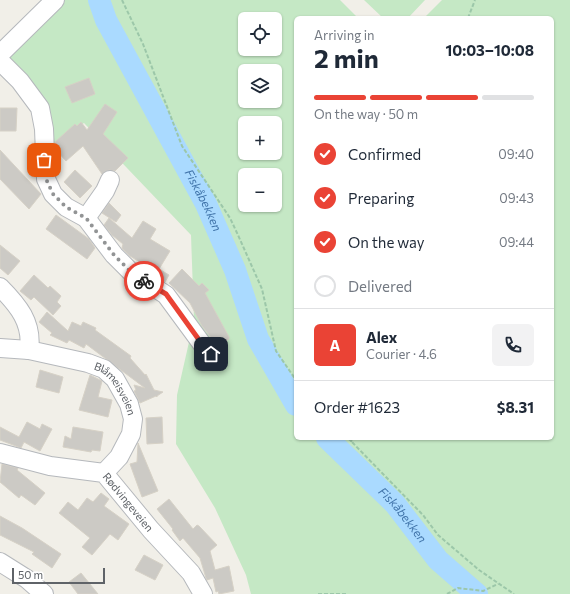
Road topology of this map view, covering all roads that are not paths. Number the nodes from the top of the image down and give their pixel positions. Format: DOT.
graph roads {
  1 [pos="55,0"];
  2 [pos="0,54"];
  3 [pos="0,61"];
  4 [pos="110,180"];
  5 [pos="86,218"];
  6 [pos="0,287"];
  7 [pos="0,348"];
  8 [pos="29,350"];
  9 [pos="211,354"];
  10 [pos="0,453"];
  11 [pos="104,473"];
  12 [pos="0,562"];
  13 [pos="44,594"];
  14 [pos="203,594"];
  1 -- 2 [label="street"];
  3 -- 5 [label="street"];
  4 -- 5 [label="street"];
  5 -- 9 [label="street"];
  6 -- 8 [label="street"];
  7 -- 8 [label="street, Blåmeisveien"];
  8 -- 11 [label="street, Blåmeisveien"];
  10 -- 11 [label="street, Rødvingeveien"];
  11 -- 14 [label="street, Rødvingeveien"];
  12 -- 13 [label="street"];
}
